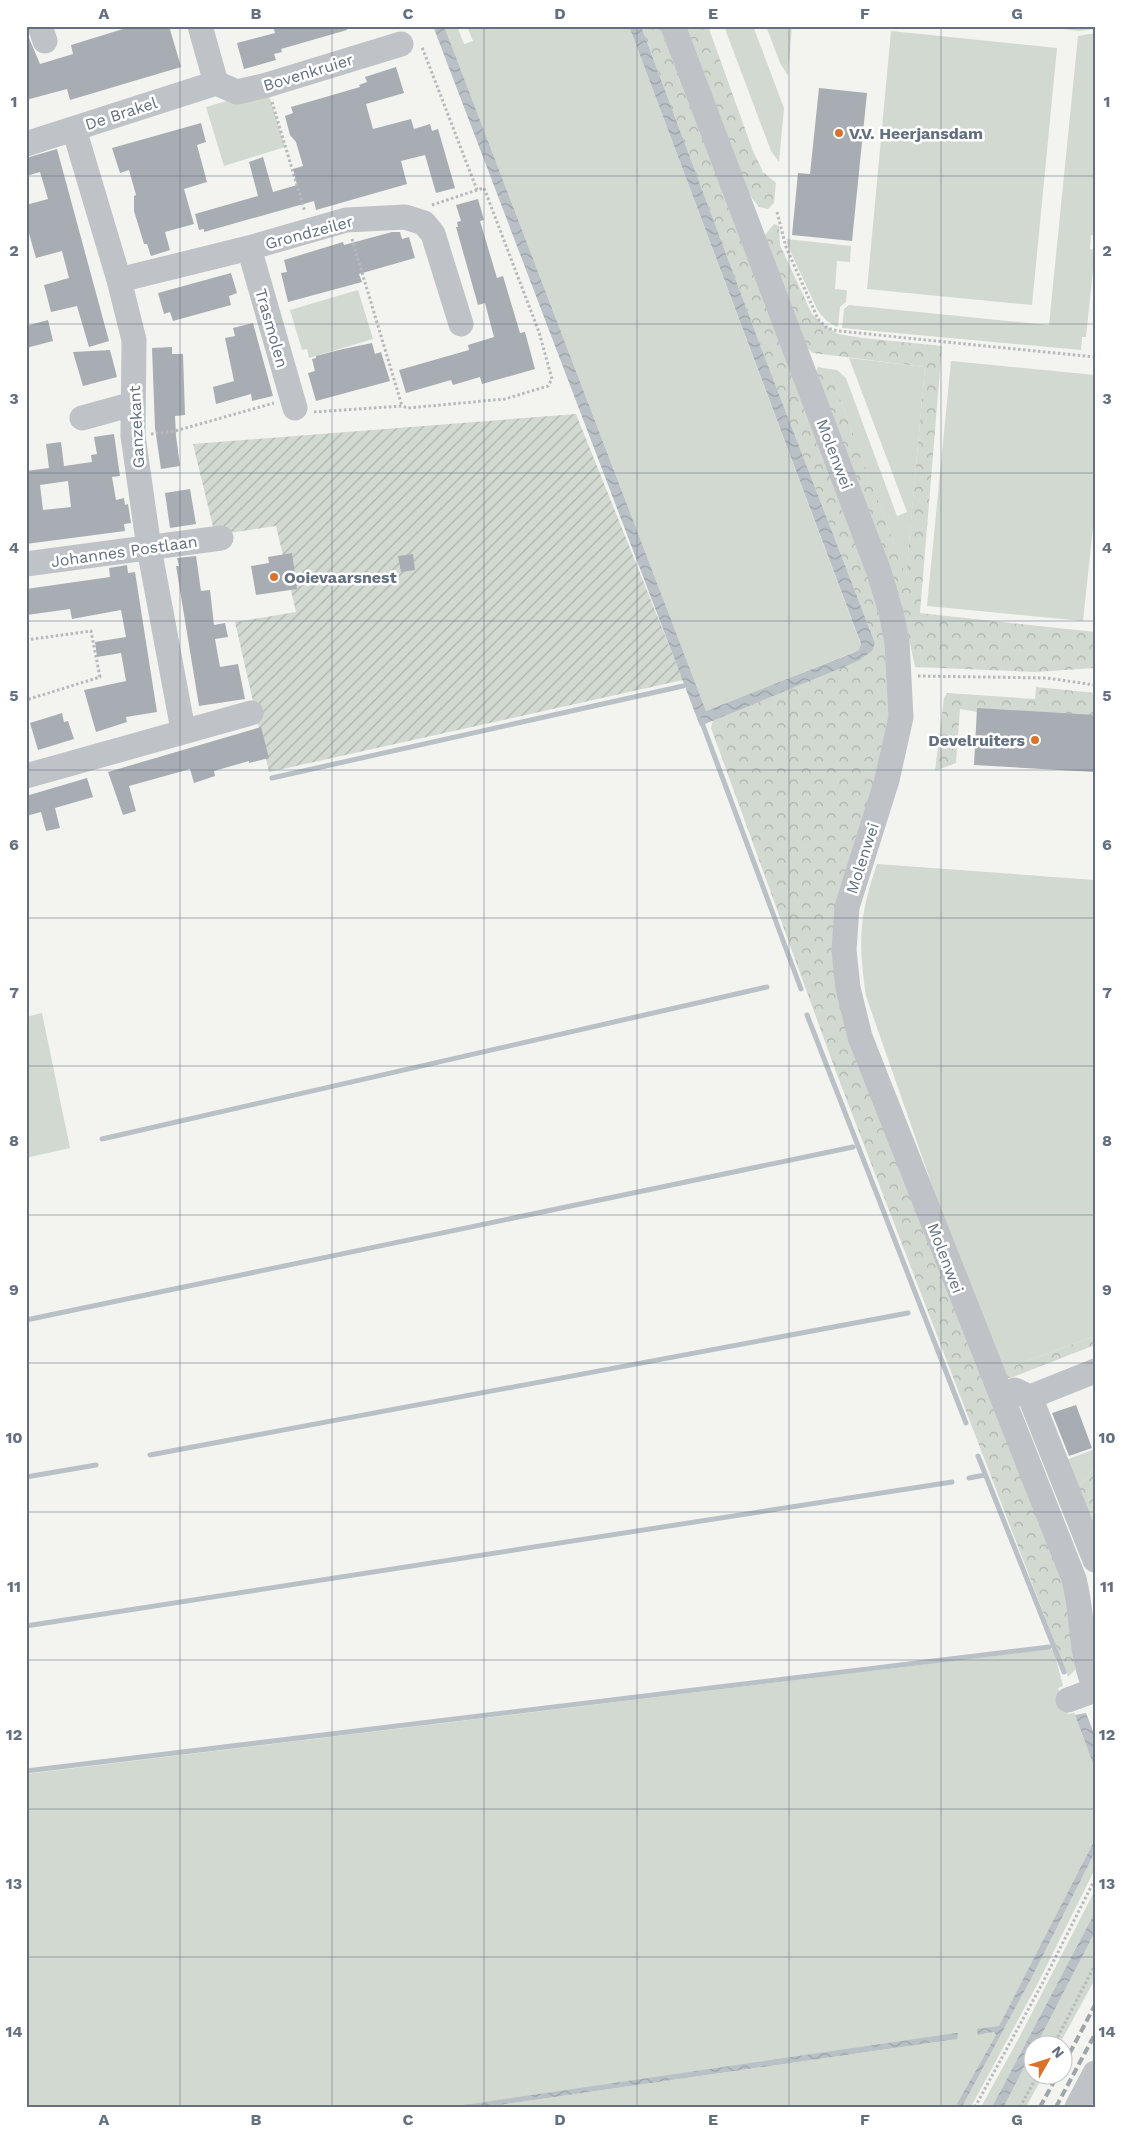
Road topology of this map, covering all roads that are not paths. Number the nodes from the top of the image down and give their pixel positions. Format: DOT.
graph roads {
  1 [pos="200,26"];
  2 [pos="673,26"];
  3 [pos="410,41"];
  4 [pos="216,83"];
  5 [pos="74,128"];
  6 [pos="26,144"];
  7 [pos="249,248"];
  8 [pos="119,280"];
  9 [pos="461,324"];
  10 [pos="133,404"];
  11 [pos="295,408"];
  12 [pos="82,418"];
  13 [pos="221,538"];
  14 [pos="149,548"];
  15 [pos="26,564"];
  16 [pos="251,713"];
  17 [pos="183,730"];
  18 [pos="26,776"];
  19 [pos="1095,1371"];
  20 [pos="996,1386"];
  21 [pos="1030,1396"];
  22 [pos="1095,1560"];
  23 [pos="1095,1689"];
  24 [pos="1068,1700"];
  25 [pos="1095,2073"];
  26 [pos="1076,2107"];
  1 -- 4 [label="street"];
  2 -- 20 [label="street, Molenwei"];
  3 -- 4 [label="street, Bovenkruier"];
  4 -- 5 [label="street, De Brakel"];
  5 -- 6 [label="street, De Brakel"];
  5 -- 8 [label="street, Ganzekant"];
  7 -- 8 [label="street, Grondzeiler"];
  7 -- 9 [label="street, Grondzeiler"];
  7 -- 11 [label="street, Trasmolen"];
  8 -- 10 [label="street, Ganzekant"];
  10 -- 12 [label="street"];
  10 -- 14 [label="street, Ganzekant"];
  13 -- 14 [label="street, Johannes Postlaan"];
  14 -- 15 [label="street, Johannes Postlaan"];
  14 -- 17 [label="street, Ganzekant"];
  16 -- 17 [label="street"];
  17 -- 18 [label="street"];
  19 -- 21 [label="street"];
  20 -- 21 [label="street"];
  20 -- 23 [label="street, Molenwei"];
  21 -- 22 [label="street"];
  23 -- 24 [label="street"];
  25 -- 26 [label="street"];
}
